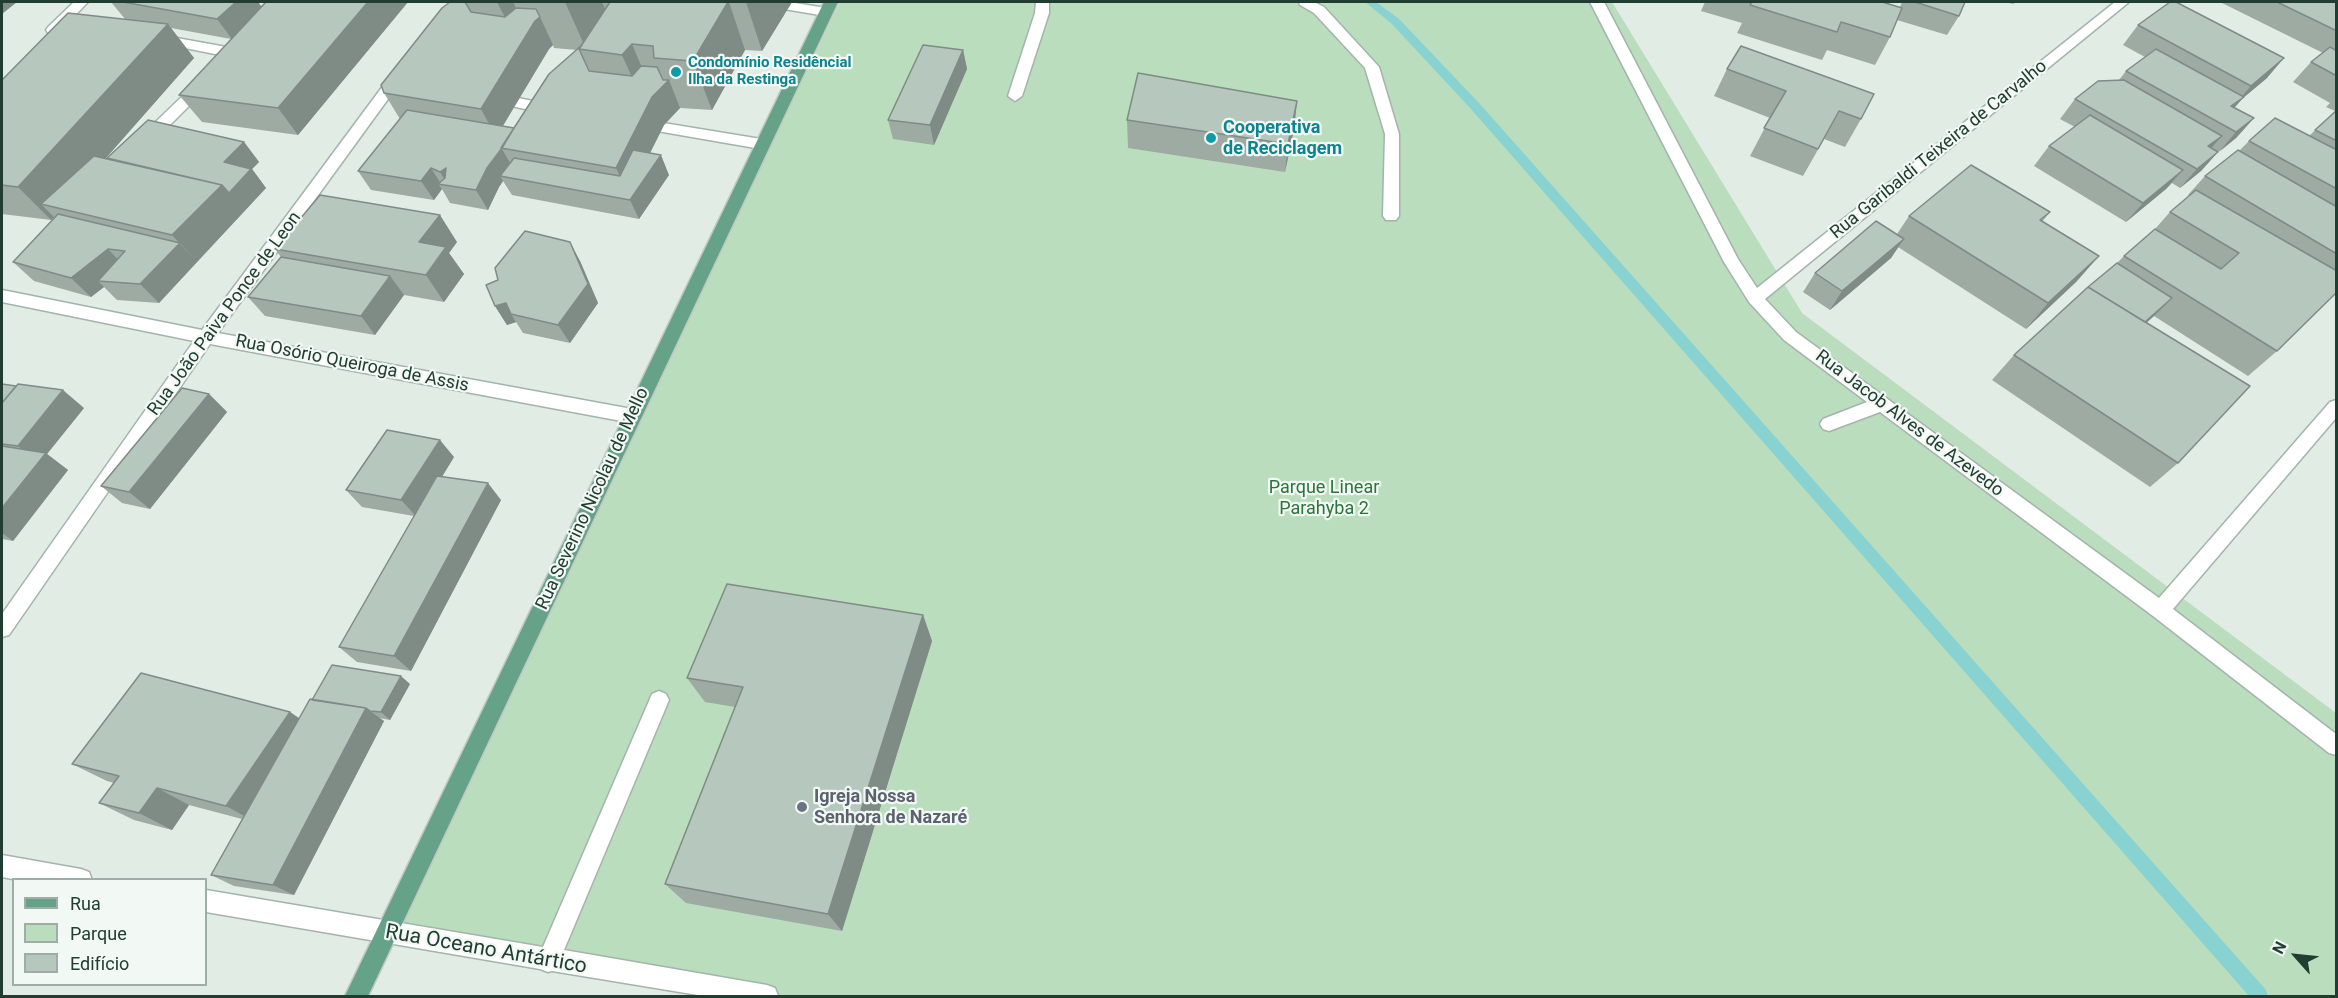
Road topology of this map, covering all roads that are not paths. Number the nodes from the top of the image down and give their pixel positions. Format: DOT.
graph roads {
  1 [pos="81,2"];
  2 [pos="1043,2"];
  3 [pos="1305,2"];
  4 [pos="1597,2"];
  5 [pos="2123,2"];
  6 [pos="789,6"];
  7 [pos="828,7"];
  8 [pos="61,22"];
  9 [pos="80,25"];
  10 [pos="144,36"];
  11 [pos="250,36"];
  12 [pos="46,37"];
  13 [pos="235,53"];
  14 [pos="410,59"];
  15 [pos="480,96"];
  16 [pos="1015,96"];
  17 [pos="570,112"];
  18 [pos="626,122"];
  19 [pos="761,144"];
  20 [pos="135,151"];
  21 [pos="1391,216"];
  22 [pos="2,296"];
  23 [pos="1755,298"];
  24 [pos="206,338"];
  25 [pos="1882,404"];
  26 [pos="2337,407"];
  27 [pos="632,416"];
  28 [pos="1829,424"];
  29 [pos="2160,610"];
  30 [pos="2,629"];
  31 [pos="659,700"];
  32 [pos="2337,746"];
  33 [pos="2,866"];
  34 [pos="75,878"];
  35 [pos="207,901"];
  36 [pos="385,933"];
  37 [pos="548,960"];
  38 [pos="356,996"];
  39 [pos="767,996"];
  1 -- 8 [label="street"];
  2 -- 16 [label="street"];
  3 -- 21 [label="street"];
  4 -- 23 [label="street, Rua Jacob Alves de Azevedo"];
  5 -- 23 [label="street, Rua Garibaldi Teixeira de Carvalho"];
  6 -- 7 [label="street"];
  7 -- 19 [label="main road, Rua Severino Nicolau de Mello"];
  8 -- 9 [label="street"];
  8 -- 12 [label="street"];
  10 -- 13 [label="street"];
  11 -- 13 [label="street"];
  13 -- 20 [label="street"];
  14 -- 24 [label="street, Rua João Paiva Ponce de Leon"];
  15 -- 17 [label="street"];
  18 -- 19 [label="street"];
  19 -- 27 [label="main road, Rua Severino Nicolau de Mello"];
  22 -- 24 [label="street, Rua Osório Queiroga de Assis"];
  23 -- 25 [label="street, Rua Jacob Alves de Azevedo"];
  24 -- 27 [label="street, Rua Osório Queiroga de Assis"];
  24 -- 30 [label="street, Rua João Paiva Ponce de Leon"];
  25 -- 28 [label="street"];
  25 -- 29 [label="street, Rua Jacob Alves de Azevedo"];
  26 -- 29 [label="street"];
  27 -- 36 [label="main road, Rua Severino Nicolau de Mello"];
  29 -- 32 [label="street, Rua Jacob Alves de Azevedo"];
  31 -- 37 [label="street"];
  33 -- 34 [label="street"];
  35 -- 36 [label="street, Rua Oceano Antártico"];
  36 -- 37 [label="street, Rua Oceano Antártico"];
  36 -- 38 [label="main road, Rua Severino Nicolau de Mello"];
  37 -- 39 [label="street, Rua Oceano Antártico"];
}
